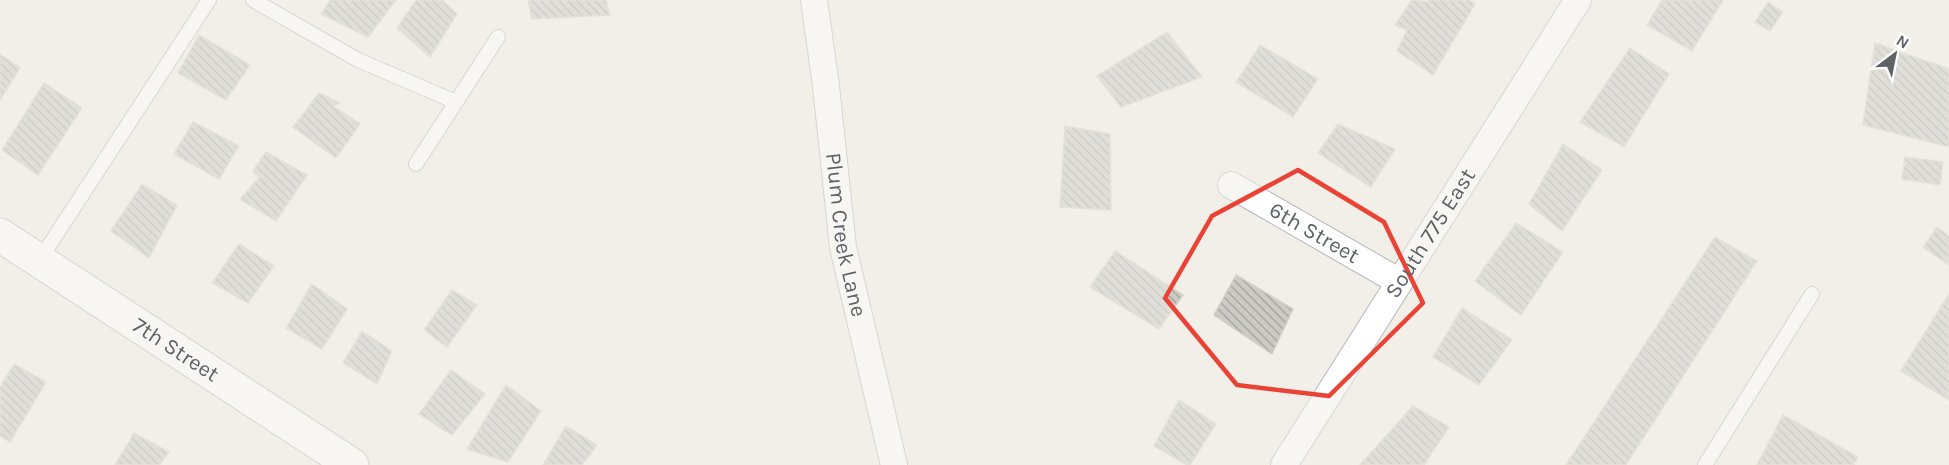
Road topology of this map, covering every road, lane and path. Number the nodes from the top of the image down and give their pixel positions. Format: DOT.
graph roads {
  1 [pos="209,0"];
  2 [pos="253,0"];
  3 [pos="814,0"];
  4 [pos="1578,0"];
  5 [pos="498,37"];
  6 [pos="456,102"];
  7 [pos="416,164"];
  8 [pos="1231,185"];
  9 [pos="0,235"];
  10 [pos="39,261"];
  11 [pos="1398,282"];
  12 [pos="1812,294"];
  13 [pos="352,465"];
  14 [pos="894,465"];
  15 [pos="1284,465"];
  16 [pos="1705,465"];
  1 -- 10 [label="lane"];
  2 -- 6 [label="lane"];
  3 -- 14 [label="street, Plum Creek Lane"];
  4 -- 11 [label="street, South 775 East"];
  5 -- 6 [label="lane"];
  6 -- 7 [label="lane"];
  8 -- 11 [label="street, 6th Street"];
  9 -- 10 [label="street, 7th Street"];
  10 -- 13 [label="street, 7th Street"];
  11 -- 15 [label="street, South 775 East"];
  12 -- 16 [label="lane"];
}
